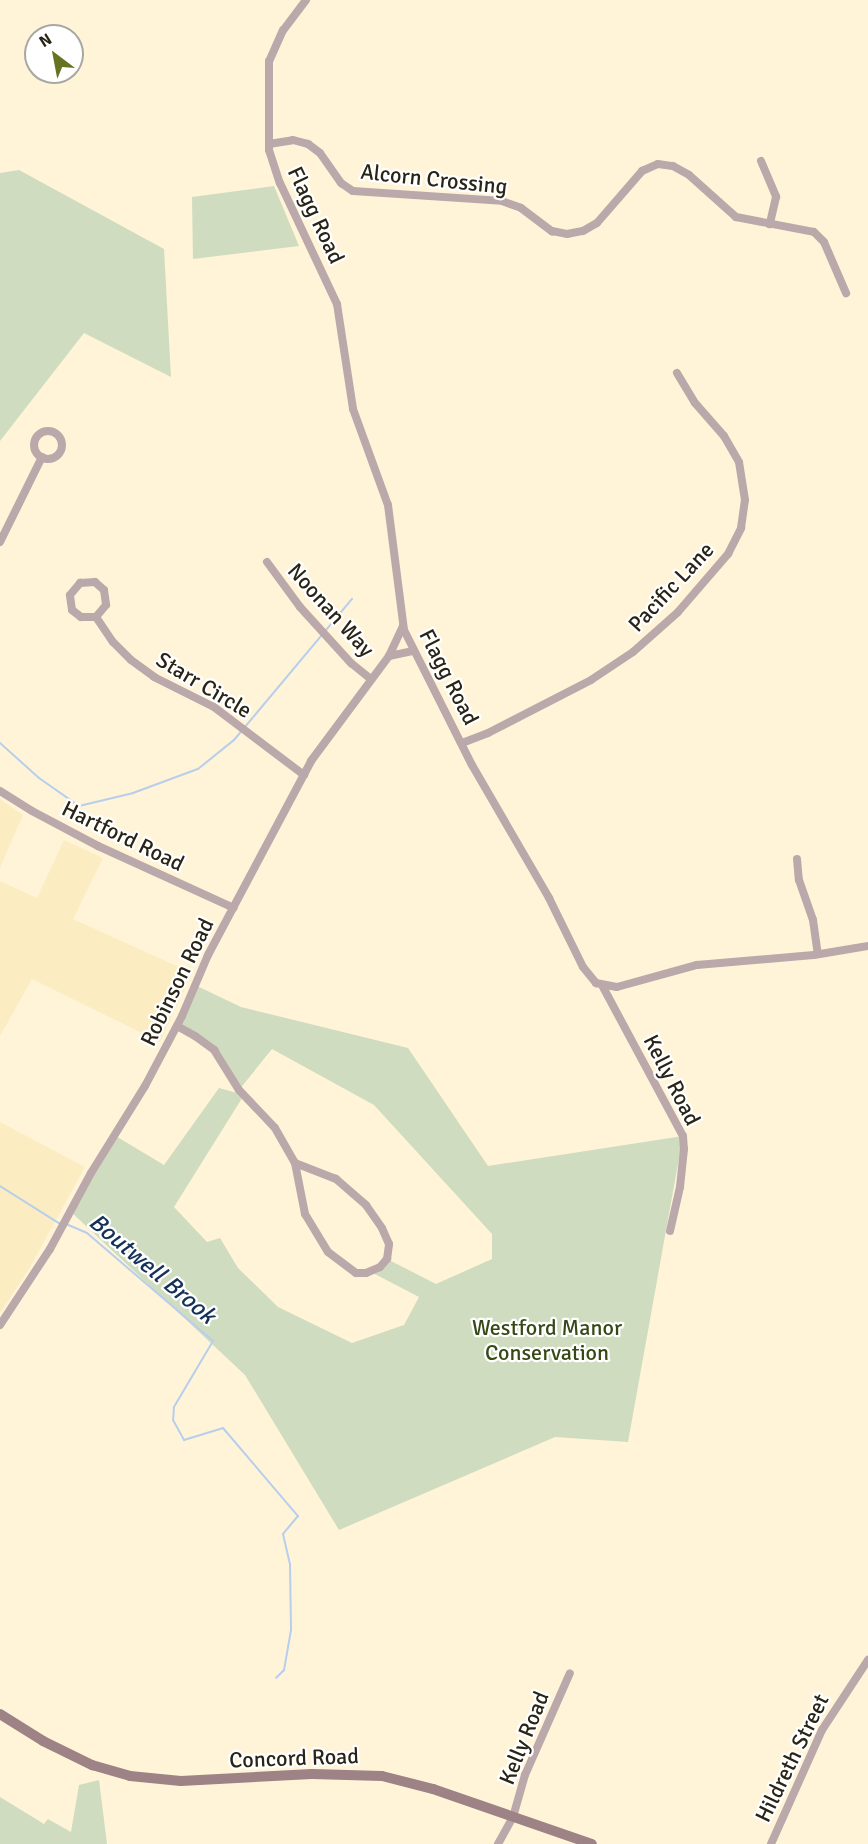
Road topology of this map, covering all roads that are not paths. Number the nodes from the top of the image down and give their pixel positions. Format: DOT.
graph roads {
  1 [pos="306,0"];
  2 [pos="269,144"];
  3 [pos="761,160"];
  4 [pos="770,224"];
  5 [pos="846,293"];
  6 [pos="677,373"];
  7 [pos="42,458"];
  8 [pos="0,542"];
  9 [pos="267,562"];
  10 [pos="96,617"];
  11 [pos="403,625"];
  12 [pos="413,651"];
  13 [pos="388,656"];
  14 [pos="371,679"];
  15 [pos="462,743"];
  16 [pos="304,775"];
  17 [pos="0,791"];
  18 [pos="797,858"];
  19 [pos="234,908"];
  20 [pos="868,946"];
  21 [pos="818,954"];
  22 [pos="603,987"];
  23 [pos="177,1026"];
  24 [pos="295,1163"];
  25 [pos="670,1231"];
  26 [pos="0,1325"];
  27 [pos="868,1660"];
  28 [pos="570,1673"];
  29 [pos="0,1714"];
  30 [pos="513,1817"];
  31 [pos="498,1844"];
  32 [pos="592,1844"];
  33 [pos="771,1844"];
  1 -- 2 [label="street, Flagg Road"];
  2 -- 4 [label="street, Alcorn Crossing"];
  2 -- 11 [label="street, Flagg Road"];
  3 -- 4 [label="street"];
  4 -- 5 [label="street, Alcorn Crossing"];
  6 -- 15 [label="street, Pacific Lane"];
  7 -- 8 [label="street"];
  9 -- 14 [label="street, Noonan Way"];
  10 -- 10 [label="street"];
  10 -- 16 [label="street, Starr Circle"];
  11 -- 12 [label="street, Flagg Road"];
  11 -- 13 [label="street, Robinson Road"];
  12 -- 13 [label="street"];
  12 -- 15 [label="street, Flagg Road"];
  13 -- 14 [label="street, Robinson Road"];
  14 -- 16 [label="street, Robinson Road"];
  15 -- 22 [label="street, Flagg Road"];
  16 -- 19 [label="street, Robinson Road"];
  17 -- 19 [label="street, Hartford Road"];
  18 -- 21 [label="street"];
  19 -- 23 [label="street, Robinson Road"];
  20 -- 21 [label="street"];
  21 -- 22 [label="street"];
  22 -- 25 [label="street, Kelly Road"];
  23 -- 24 [label="street"];
  23 -- 26 [label="street, Robinson Road"];
  24 -- 24 [label="street"];
  27 -- 33 [label="street, Hildreth Street"];
  28 -- 30 [label="street, Kelly Road"];
  29 -- 30 [label="main road, Concord Road"];
  30 -- 31 [label="street, Kelly Road"];
  30 -- 32 [label="main road, Concord Road"];
}
